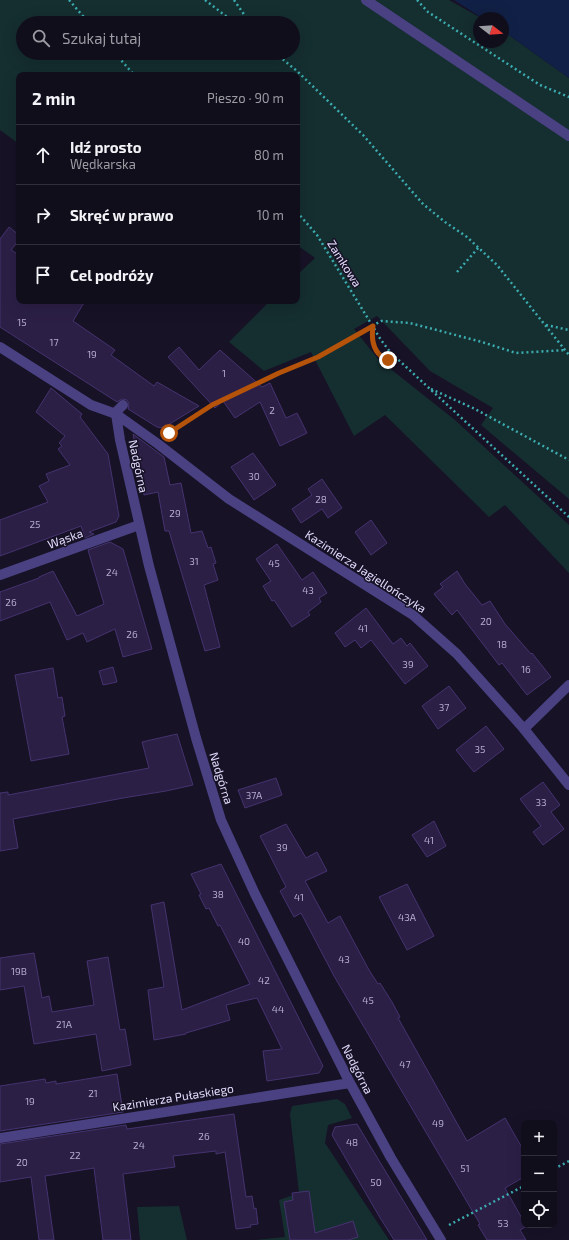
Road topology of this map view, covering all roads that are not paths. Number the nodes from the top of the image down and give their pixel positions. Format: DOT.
graph roads {
  1 [pos="366,0"];
  2 [pos="569,136"];
  3 [pos="0,347"];
  4 [pos="123,405"];
  5 [pos="116,413"];
  6 [pos="139,526"];
  7 [pos="0,575"];
  8 [pos="569,685"];
  9 [pos="524,729"];
  10 [pos="569,786"];
  11 [pos="350,1083"];
  12 [pos="0,1138"];
  13 [pos="438,1236"];
  1 -- 2 [label="street"];
  3 -- 5 [label="street"];
  4 -- 5 [label="street"];
  5 -- 6 [label="street, Nadgórna"];
  5 -- 9 [label="street, Kazimierza Jagiellończyka"];
  6 -- 7 [label="street, Wąska"];
  6 -- 11 [label="street, Nadgórna"];
  8 -- 9 [label="street"];
  9 -- 10 [label="street, Kazimierza Jagiellończyka"];
  11 -- 12 [label="street, Kazimierza Pułaskiego"];
  11 -- 13 [label="street, Nadgórna"];
}
